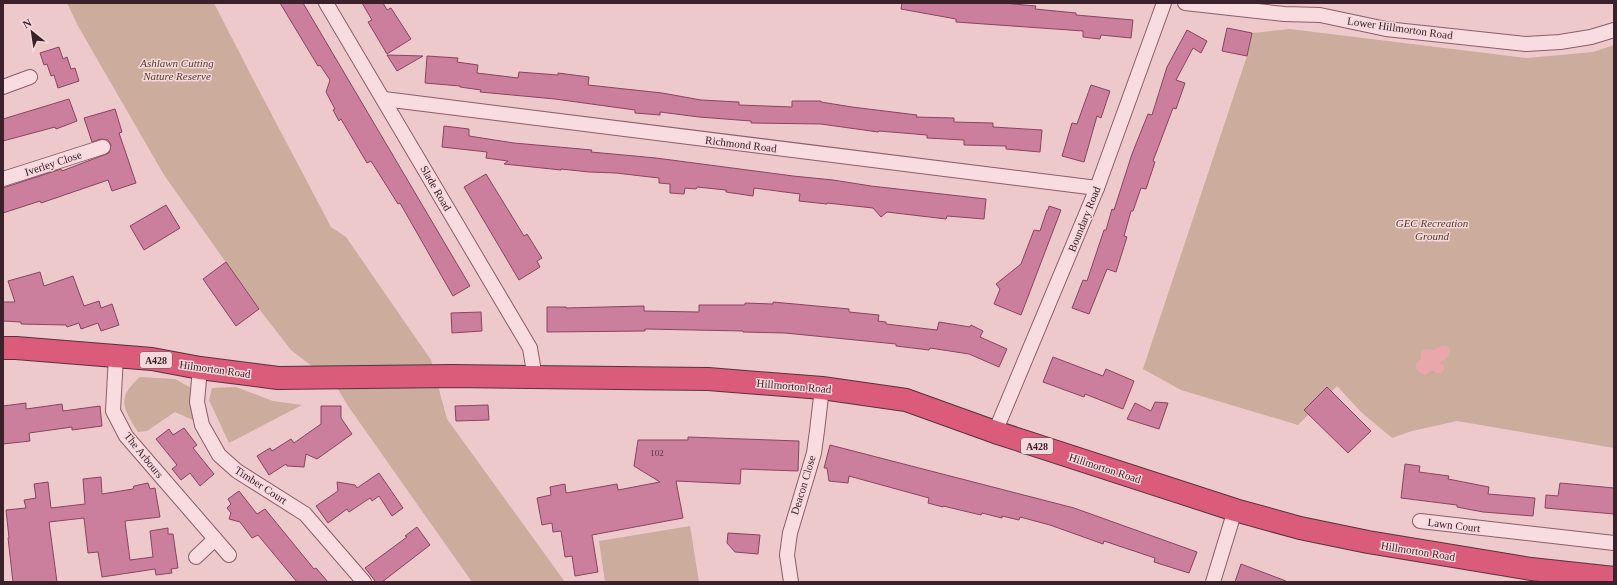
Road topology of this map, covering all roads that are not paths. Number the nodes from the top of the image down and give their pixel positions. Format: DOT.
graph roads {
  1 [pos="326,3"];
  2 [pos="1164,3"];
  3 [pos="1185,3"];
  4 [pos="1614,30"];
  5 [pos="30,77"];
  6 [pos="3,87"];
  7 [pos="384,99"];
  8 [pos="102,147"];
  9 [pos="3,179"];
  10 [pos="1097,188"];
  11 [pos="3,348"];
  12 [pos="116,356"];
  13 [pos="200,368"];
  14 [pos="452,376"];
  15 [pos="535,378"];
  16 [pos="822,388"];
  17 [pos="995,432"];
  18 [pos="1235,510"];
  19 [pos="1420,521"];
  20 [pos="215,539"];
  21 [pos="1614,542"];
  22 [pos="229,555"];
  23 [pos="196,556"];
  24 [pos="1531,576"];
  25 [pos="1614,578"];
  26 [pos="364,582"];
  27 [pos="791,582"];
  28 [pos="1213,582"];
  1 -- 7 [label="street, Slade Road"];
  2 -- 10 [label="street, Boundary Road"];
  3 -- 4 [label="street, Lower Hillmorton Road"];
  5 -- 6 [label="street"];
  7 -- 10 [label="street, Richmond Road"];
  7 -- 15 [label="street, Slade Road"];
  8 -- 9 [label="street, Iverley Close"];
  10 -- 17 [label="street, Boundary Road"];
  11 -- 12 [label="highway, Hilmorton Road / A428"];
  12 -- 13 [label="highway, Hilmorton Road / A428"];
  12 -- 20 [label="street, The Arbours"];
  13 -- 14 [label="highway, Hilmorton Road / A428"];
  13 -- 26 [label="street, Timber Court"];
  14 -- 15 [label="highway, Hillmorton Road / A428"];
  15 -- 16 [label="highway, Hillmorton Road / A428"];
  16 -- 17 [label="highway, Hillmorton Road / A428"];
  16 -- 27 [label="street, Deacon Close"];
  17 -- 18 [label="highway, Hillmorton Road / A428"];
  18 -- 24 [label="highway, Hillmorton Road / A428"];
  18 -- 28 [label="street"];
  19 -- 21 [label="street, Lawn Court"];
  20 -- 22 [label="street, The Arbours"];
  20 -- 23 [label="street"];
  24 -- 25 [label="highway, Hillmorton Road / A428"];
}
